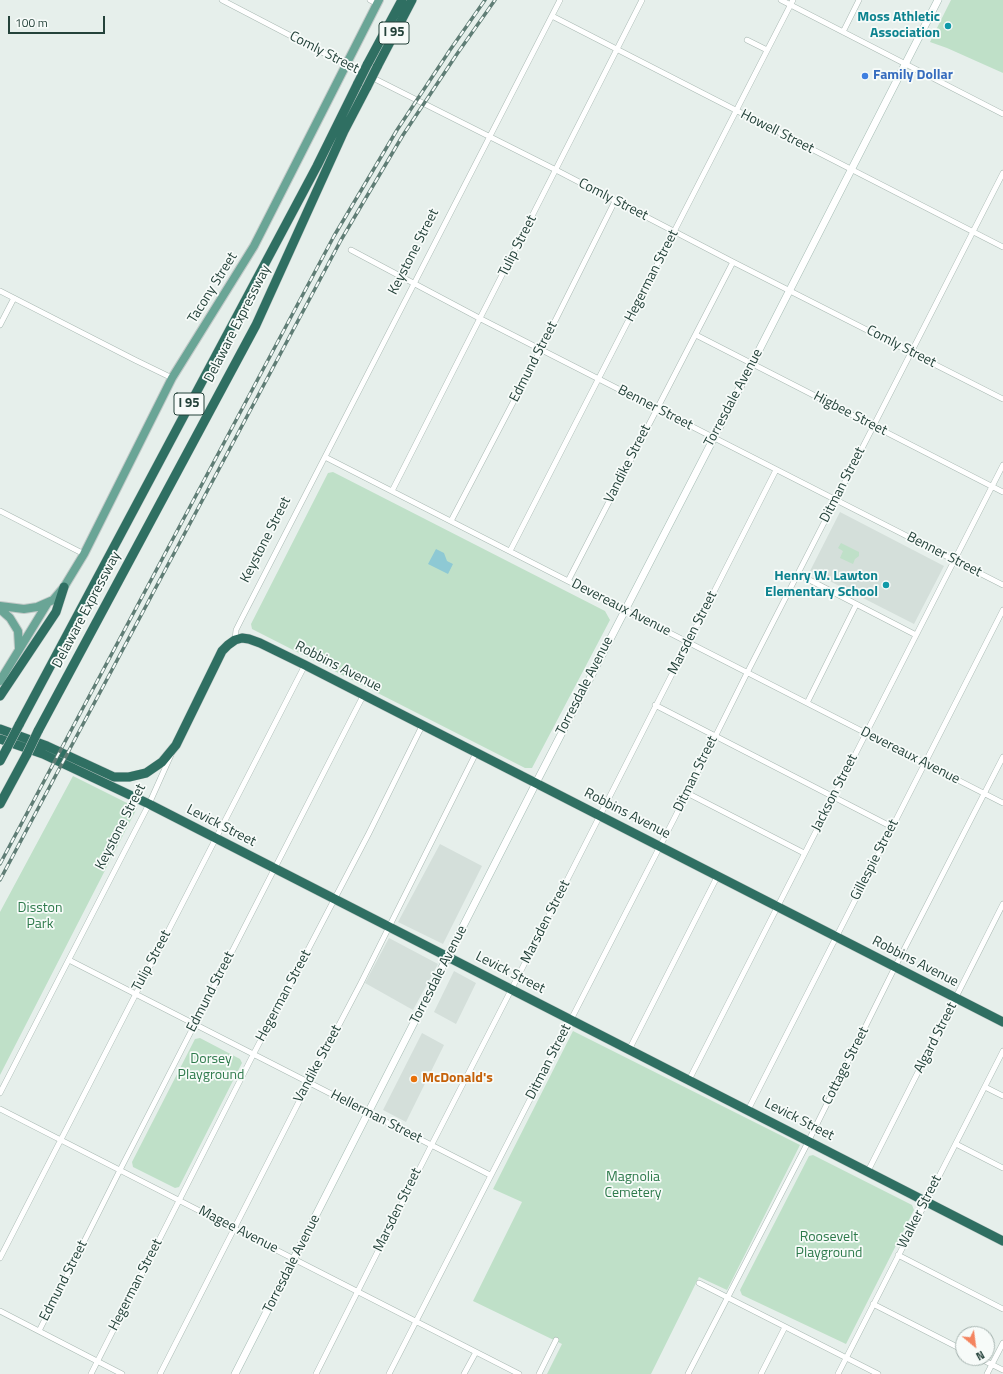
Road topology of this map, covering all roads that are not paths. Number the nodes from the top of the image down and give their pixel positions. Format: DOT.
graph roads {
  1 [pos="222,0"];
  2 [pos="370,0"];
  3 [pos="402,0"];
  4 [pos="412,0"];
  5 [pos="560,0"];
  6 [pos="642,0"];
  7 [pos="781,0"];
  8 [pos="859,0"];
  9 [pos="938,0"];
  10 [pos="378,2"];
  11 [pos="791,2"];
  12 [pos="552,16"];
  13 [pos="843,32"];
  14 [pos="746,40"];
  15 [pos="617,49"];
  16 [pos="767,50"];
  17 [pos="905,64"];
  18 [pos="347,65"];
  19 [pos="736,110"];
  20 [pos="1003,114"];
  21 [pos="490,137"];
  22 [pos="556,170"];
  23 [pos="851,170"];
  24 [pos="1003,174"];
  25 [pos="615,202"];
  26 [pos="675,231"];
  27 [pos="973,231"];
  28 [pos="1003,247"];
  29 [pos="351,250"];
  30 [pos="733,262"];
  31 [pos="414,282"];
  32 [pos="790,290"];
  33 [pos="0,291"];
  34 [pos="14,298"];
  35 [pos="481,319"];
  36 [pos="0,325"];
  37 [pos="696,336"];
  38 [pos="541,349"];
  39 [pos="912,352"];
  40 [pos="752,364"];
  41 [pos="172,378"];
  42 [pos="599,379"];
  43 [pos="1003,399"];
  44 [pos="657,409"];
  45 [pos="873,426"];
  46 [pos="714,437"];
  47 [pos="324,457"];
  48 [pos="1003,465"];
  49 [pos="776,470"];
  50 [pos="992,487"];
  51 [pos="392,491"];
  52 [pos="1003,492"];
  53 [pos="836,500"];
  54 [pos="0,511"];
  55 [pos="451,521"];
  56 [pos="510,551"];
  57 [pos="84,554"];
  58 [pos="954,560"];
  59 [pos="798,574"];
  60 [pos="568,581"];
  61 [pos="1003,585"];
  62 [pos="64,587"];
  63 [pos="48,603"];
  64 [pos="856,605"];
  65 [pos="0,607"];
  66 [pos="625,610"];
  67 [pos="1003,610"];
  68 [pos="916,635"];
  69 [pos="235,640"];
  70 [pos="688,642"];
  71 [pos="19,649"];
  72 [pos="305,665"];
  73 [pos="747,673"];
  74 [pos="0,681"];
  75 [pos="0,696"];
  76 [pos="363,696"];
  77 [pos="807,703"];
  78 [pos="655,705"];
  79 [pos="422,726"];
  80 [pos="1,731"];
  81 [pos="866,733"];
  82 [pos="715,736"];
  83 [pos="176,746"];
  84 [pos="476,753"];
  85 [pos="1003,757"];
  86 [pos="0,761"];
  87 [pos="925,763"];
  88 [pos="536,783"];
  89 [pos="687,793"];
  90 [pos="984,794"];
  91 [pos="833,796"];
  92 [pos="1003,803"];
  93 [pos="0,804"];
  94 [pos="149,804"];
  95 [pos="599,816"];
  96 [pos="892,827"];
  97 [pos="216,839"];
  98 [pos="660,847"];
  99 [pos="804,853"];
  100 [pos="276,868"];
  101 [pos="717,877"];
  102 [pos="334,899"];
  103 [pos="1003,904"];
  104 [pos="777,906"];
  105 [pos="389,927"];
  106 [pos="836,938"];
  107 [pos="448,957"];
  108 [pos="69,960"];
  109 [pos="895,967"];
  110 [pos="512,990"];
  111 [pos="134,994"];
  112 [pos="956,998"];
  113 [pos="571,1020"];
  114 [pos="1003,1022"];
  115 [pos="194,1024"];
  116 [pos="629,1050"];
  117 [pos="1003,1051"];
  118 [pos="253,1055"];
  119 [pos="689,1080"];
  120 [pos="309,1082"];
  121 [pos="985,1087"];
  122 [pos="0,1093"];
  123 [pos="1003,1096"];
  124 [pos="0,1109"];
  125 [pos="748,1110"];
  126 [pos="368,1113"];
  127 [pos="61,1140"];
  128 [pos="808,1141"];
  129 [pos="956,1144"];
  130 [pos="431,1146"];
  131 [pos="1003,1168"];
  132 [pos="120,1170"];
  133 [pos="868,1171"];
  134 [pos="490,1175"];
  135 [pos="179,1200"];
  136 [pos="926,1202"];
  137 [pos="234,1228"];
  138 [pos="1003,1242"];
  139 [pos="898,1255"];
  140 [pos="0,1258"];
  141 [pos="294,1259"];
  142 [pos="699,1283"];
  143 [pos="358,1292"];
  144 [pos="727,1297"];
  145 [pos="873,1304"];
  146 [pos="1003,1309"];
  147 [pos="0,1312"];
  148 [pos="416,1321"];
  149 [pos="785,1327"];
  150 [pos="39,1331"];
  151 [pos="556,1340"];
  152 [pos="1003,1343"];
  153 [pos="955,1346"];
  154 [pos="476,1352"];
  155 [pos="846,1358"];
  156 [pos="995,1359"];
  157 [pos="98,1362"];
  158 [pos="91,1374"];
  159 [pos="122,1374"];
  160 [pos="160,1374"];
  161 [pos="235,1374"];
  162 [pos="316,1374"];
  163 [pos="389,1374"];
  164 [pos="464,1374"];
  165 [pos="519,1374"];
  166 [pos="539,1374"];
  167 [pos="688,1374"];
  168 [pos="761,1374"];
  169 [pos="838,1374"];
  170 [pos="878,1374"];
  1 -- 18 [label="street, Comly Street"];
  2 -- 10 [label="street"];
  3 -- 86 [label="highway, Delaware Expressway / I 95, bridge"];
  4 -- 93 [label="highway, Delaware Expressway / I 95, bridge"];
  5 -- 12 [label="street, Keystone Street"];
  6 -- 15 [label="street, Tulip Street"];
  7 -- 11 [label="street"];
  8 -- 13 [label="street"];
  9 -- 17 [label="street, Torresdale Avenue"];
  10 -- 18 [label="main road, Tacony Street"];
  11 -- 13 [label="street"];
  11 -- 16 [label="street, Hegerman Street"];
  12 -- 15 [label="street, Howell Street"];
  12 -- 21 [label="street, Keystone Street"];
  13 -- 17 [label="street"];
  14 -- 16 [label="street"];
  15 -- 19 [label="street, Howell Street"];
  15 -- 22 [label="street, Tulip Street"];
  16 -- 19 [label="street, Hegerman Street"];
  17 -- 20 [label="street"];
  17 -- 23 [label="street, Torresdale Avenue"];
  18 -- 21 [label="street, Comly Street"];
  18 -- 41 [label="main road, Tacony Street"];
  19 -- 23 [label="street, Howell Street"];
  19 -- 26 [label="street, Hegerman Street"];
  21 -- 22 [label="street, Comly Street"];
  21 -- 31 [label="street, Keystone Street"];
  22 -- 25 [label="street, Comly Street"];
  22 -- 35 [label="street, Tulip Street"];
  23 -- 27 [label="street, Howell Street"];
  23 -- 32 [label="street, Torresdale Avenue"];
  24 -- 27 [label="street, Ditman Street"];
  25 -- 26 [label="street, Comly Street"];
  25 -- 38 [label="street, Edmund Street"];
  26 -- 30 [label="street, Comly Street"];
  26 -- 42 [label="street, Hegerman Street"];
  27 -- 28 [label="street, Howell Street"];
  27 -- 39 [label="street, Ditman Street"];
  29 -- 31 [label="street, Benner Street"];
  30 -- 32 [label="street, Comly Street"];
  30 -- 37 [label="street, Vandike Street"];
  31 -- 35 [label="street, Benner Street"];
  31 -- 47 [label="street, Keystone Street"];
  32 -- 39 [label="street, Comly Street"];
  32 -- 40 [label="street, Torresdale Avenue"];
  33 -- 34 [label="street"];
  34 -- 36 [label="street"];
  34 -- 41 [label="street"];
  35 -- 38 [label="street, Benner Street"];
  35 -- 51 [label="street, Tulip Street"];
  37 -- 40 [label="street, Higbee Street"];
  37 -- 44 [label="street, Vandike Street"];
  38 -- 42 [label="street, Benner Street"];
  38 -- 55 [label="street, Edmund Street"];
  39 -- 43 [label="street, Comly Street"];
  39 -- 45 [label="street, Ditman Street"];
  40 -- 45 [label="street, Higbee Street"];
  40 -- 46 [label="street, Torresdale Avenue"];
  41 -- 57 [label="main road, Tacony Street"];
  42 -- 44 [label="street, Benner Street"];
  42 -- 56 [label="street, Hegerman Street"];
  44 -- 46 [label="street, Benner Street"];
  44 -- 60 [label="street, Vandike Street"];
  45 -- 50 [label="street, Higbee Street"];
  45 -- 53 [label="street, Ditman Street"];
  46 -- 49 [label="street, Benner Street"];
  46 -- 66 [label="street, Torresdale Avenue"];
  47 -- 51 [label="street, Devereaux Avenue"];
  47 -- 69 [label="street, Keystone Street"];
  48 -- 50 [label="street, Jackson Street"];
  49 -- 53 [label="street, Benner Street"];
  49 -- 70 [label="street, Marsden Street"];
  50 -- 52 [label="street, Higbee Street"];
  50 -- 58 [label="street, Jackson Street"];
  51 -- 55 [label="street, Devereaux Avenue"];
  53 -- 58 [label="street, Benner Street"];
  53 -- 59 [label="street, Ditman Street"];
  54 -- 57 [label="street"];
  55 -- 56 [label="street, Devereaux Avenue"];
  56 -- 60 [label="street, Devereaux Avenue"];
  57 -- 62 [label="main road, Tacony Street"];
  58 -- 61 [label="street, Benner Street"];
  58 -- 68 [label="street, Jackson Street"];
  59 -- 64 [label="street"];
  59 -- 73 [label="street, Ditman Street"];
  60 -- 66 [label="street, Devereaux Avenue"];
  62 -- 63 [label="main road, Tacony Street"];
  62 -- 75 [label="highway"];
  63 -- 65 [label="main road"];
  63 -- 71 [label="main road, Tacony Street"];
  64 -- 68 [label="street"];
  64 -- 77 [label="street"];
  65 -- 71 [label="main road"];
  66 -- 70 [label="street, Devereaux Avenue"];
  66 -- 88 [label="street, Torresdale Avenue"];
  67 -- 87 [label="street, Gillespie Street"];
  68 -- 81 [label="street, Jackson Street"];
  69 -- 72 [label="highway, Robbins Avenue"];
  69 -- 83 [label="highway, Keystone Street"];
  70 -- 73 [label="street, Devereaux Avenue"];
  70 -- 78 [label="street, Marsden Street"];
  71 -- 74 [label="main road, Tacony Street"];
  72 -- 76 [label="highway, Robbins Avenue"];
  72 -- 97 [label="street, Tulip Street"];
  73 -- 77 [label="street, Devereaux Avenue"];
  73 -- 82 [label="street, Ditman Street"];
  76 -- 79 [label="highway, Robbins Avenue"];
  76 -- 100 [label="street, Edmund Street"];
  77 -- 81 [label="street, Devereaux Avenue"];
  78 -- 82 [label="street"];
  78 -- 95 [label="street, Marsden Street"];
  79 -- 84 [label="highway, Robbins Avenue"];
  79 -- 102 [label="street, Hegerman Street"];
  80 -- 83 [label="highway, Levick Street"];
  80 -- 94 [label="highway, Levick Street"];
  81 -- 87 [label="street, Devereaux Avenue"];
  81 -- 91 [label="street, Jackson Street"];
  82 -- 89 [label="street, Ditman Street"];
  82 -- 91 [label="street"];
  83 -- 94 [label="street, Keystone Street"];
  84 -- 88 [label="highway, Robbins Avenue"];
  84 -- 105 [label="street, Vandike Street"];
  85 -- 90 [label="street, Cottage Street"];
  87 -- 90 [label="street, Devereaux Avenue"];
  87 -- 96 [label="street, Gillespie Street"];
  88 -- 95 [label="highway, Robbins Avenue"];
  88 -- 107 [label="street, Torresdale Avenue"];
  89 -- 98 [label="street, Ditman Street"];
  89 -- 99 [label="street"];
  90 -- 92 [label="street, Devereaux Avenue"];
  90 -- 109 [label="street, Cottage Street"];
  91 -- 96 [label="street"];
  91 -- 99 [label="street, Jackson Street"];
  94 -- 97 [label="highway, Levick Street"];
  94 -- 108 [label="street, Keystone Street"];
  95 -- 98 [label="highway, Robbins Avenue"];
  95 -- 110 [label="street, Marsden Street"];
  96 -- 106 [label="street, Gillespie Street"];
  97 -- 100 [label="highway, Levick Street"];
  97 -- 111 [label="street, Tulip Street"];
  98 -- 101 [label="highway, Robbins Avenue"];
  98 -- 113 [label="street, Ditman Street"];
  99 -- 104 [label="street, Jackson Street"];
  100 -- 102 [label="highway, Levick Street"];
  100 -- 115 [label="street, Edmund Street"];
  101 -- 104 [label="highway, Robbins Avenue"];
  101 -- 116 [label="street"];
  102 -- 105 [label="highway, Levick Street"];
  102 -- 118 [label="street, Hegerman Street"];
  103 -- 112 [label="street, Algard Street"];
  104 -- 106 [label="highway, Robbins Avenue"];
  104 -- 119 [label="street, Jackson Street"];
  105 -- 107 [label="highway, Levick Street"];
  105 -- 120 [label="street, Vandike Street"];
  106 -- 109 [label="highway, Robbins Avenue"];
  106 -- 125 [label="street, Gillespie Street"];
  107 -- 110 [label="highway, Levick Street"];
  107 -- 126 [label="street, Torresdale Avenue"];
  108 -- 111 [label="street, Hellerman Street"];
  108 -- 122 [label="street, Keystone Street"];
  109 -- 112 [label="highway, Robbins Avenue"];
  109 -- 128 [label="street, Cottage Street"];
  110 -- 113 [label="highway, Levick Street"];
  110 -- 130 [label="street, Marsden Street"];
  111 -- 115 [label="street, Hellerman Street"];
  111 -- 127 [label="street, Tulip Street"];
  112 -- 114 [label="highway, Robbins Avenue"];
  112 -- 133 [label="street, Algard Street"];
  113 -- 116 [label="highway, Levick Street"];
  113 -- 134 [label="street, Ditman Street"];
  115 -- 118 [label="street, Hellerman Street"];
  115 -- 132 [label="street, Edmund Street"];
  116 -- 119 [label="highway, Levick Street"];
  117 -- 121 [label="street, Walker Street"];
  118 -- 120 [label="street, Hellerman Street"];
  118 -- 135 [label="street, Hegerman Street"];
  119 -- 125 [label="highway, Levick Street"];
  120 -- 126 [label="street, Hellerman Street"];
  120 -- 137 [label="street, Vandike Street"];
  121 -- 123 [label="street"];
  121 -- 129 [label="street, Walker Street"];
  124 -- 127 [label="street, Magee Avenue"];
  125 -- 128 [label="highway, Levick Street"];
  126 -- 130 [label="street, Hellerman Street"];
  126 -- 141 [label="street, Torresdale Avenue"];
  127 -- 132 [label="street, Magee Avenue"];
  127 -- 140 [label="street, Tulip Street"];
  128 -- 133 [label="highway, Levick Street"];
  128 -- 144 [label="street, Cottage Street"];
  129 -- 131 [label="street"];
  129 -- 136 [label="street, Walker Street"];
  130 -- 134 [label="street, Hellerman Street"];
  130 -- 143 [label="street, Marsden Street"];
  132 -- 135 [label="street, Magee Avenue"];
  132 -- 150 [label="street, Edmund Street"];
  133 -- 136 [label="highway, Levick Street"];
  134 -- 148 [label="street, Ditman Street"];
  135 -- 137 [label="street, Magee Avenue"];
  135 -- 157 [label="street, Hegerman Street"];
  136 -- 138 [label="highway, Levick Street"];
  136 -- 139 [label="street, Walker Street"];
  137 -- 141 [label="street, Magee Avenue"];
  137 -- 160 [label="street, Vandike Street"];
  139 -- 145 [label="street, Walker Street"];
  139 -- 146 [label="street"];
  141 -- 143 [label="street, Magee Avenue"];
  141 -- 161 [label="street, Torresdale Avenue"];
  142 -- 144 [label="street"];
  143 -- 148 [label="street, Magee Avenue"];
  143 -- 162 [label="street, Marsden Street"];
  144 -- 149 [label="street"];
  144 -- 167 [label="street, Cottage Street"];
  145 -- 153 [label="street"];
  145 -- 155 [label="street, Walker Street"];
  147 -- 150 [label="street"];
  148 -- 154 [label="street, Magee Avenue"];
  148 -- 163 [label="street, Ditman Street"];
  149 -- 155 [label="street"];
  149 -- 168 [label="street"];
  150 -- 157 [label="street"];
  151 -- 166 [label="street"];
  152 -- 156 [label="street"];
  154 -- 164 [label="street"];
  154 -- 165 [label="street, Magee Avenue"];
  155 -- 169 [label="street, Walker Street"];
  155 -- 170 [label="street"];
  157 -- 158 [label="street, Hegerman Street"];
  157 -- 159 [label="street"];
}
